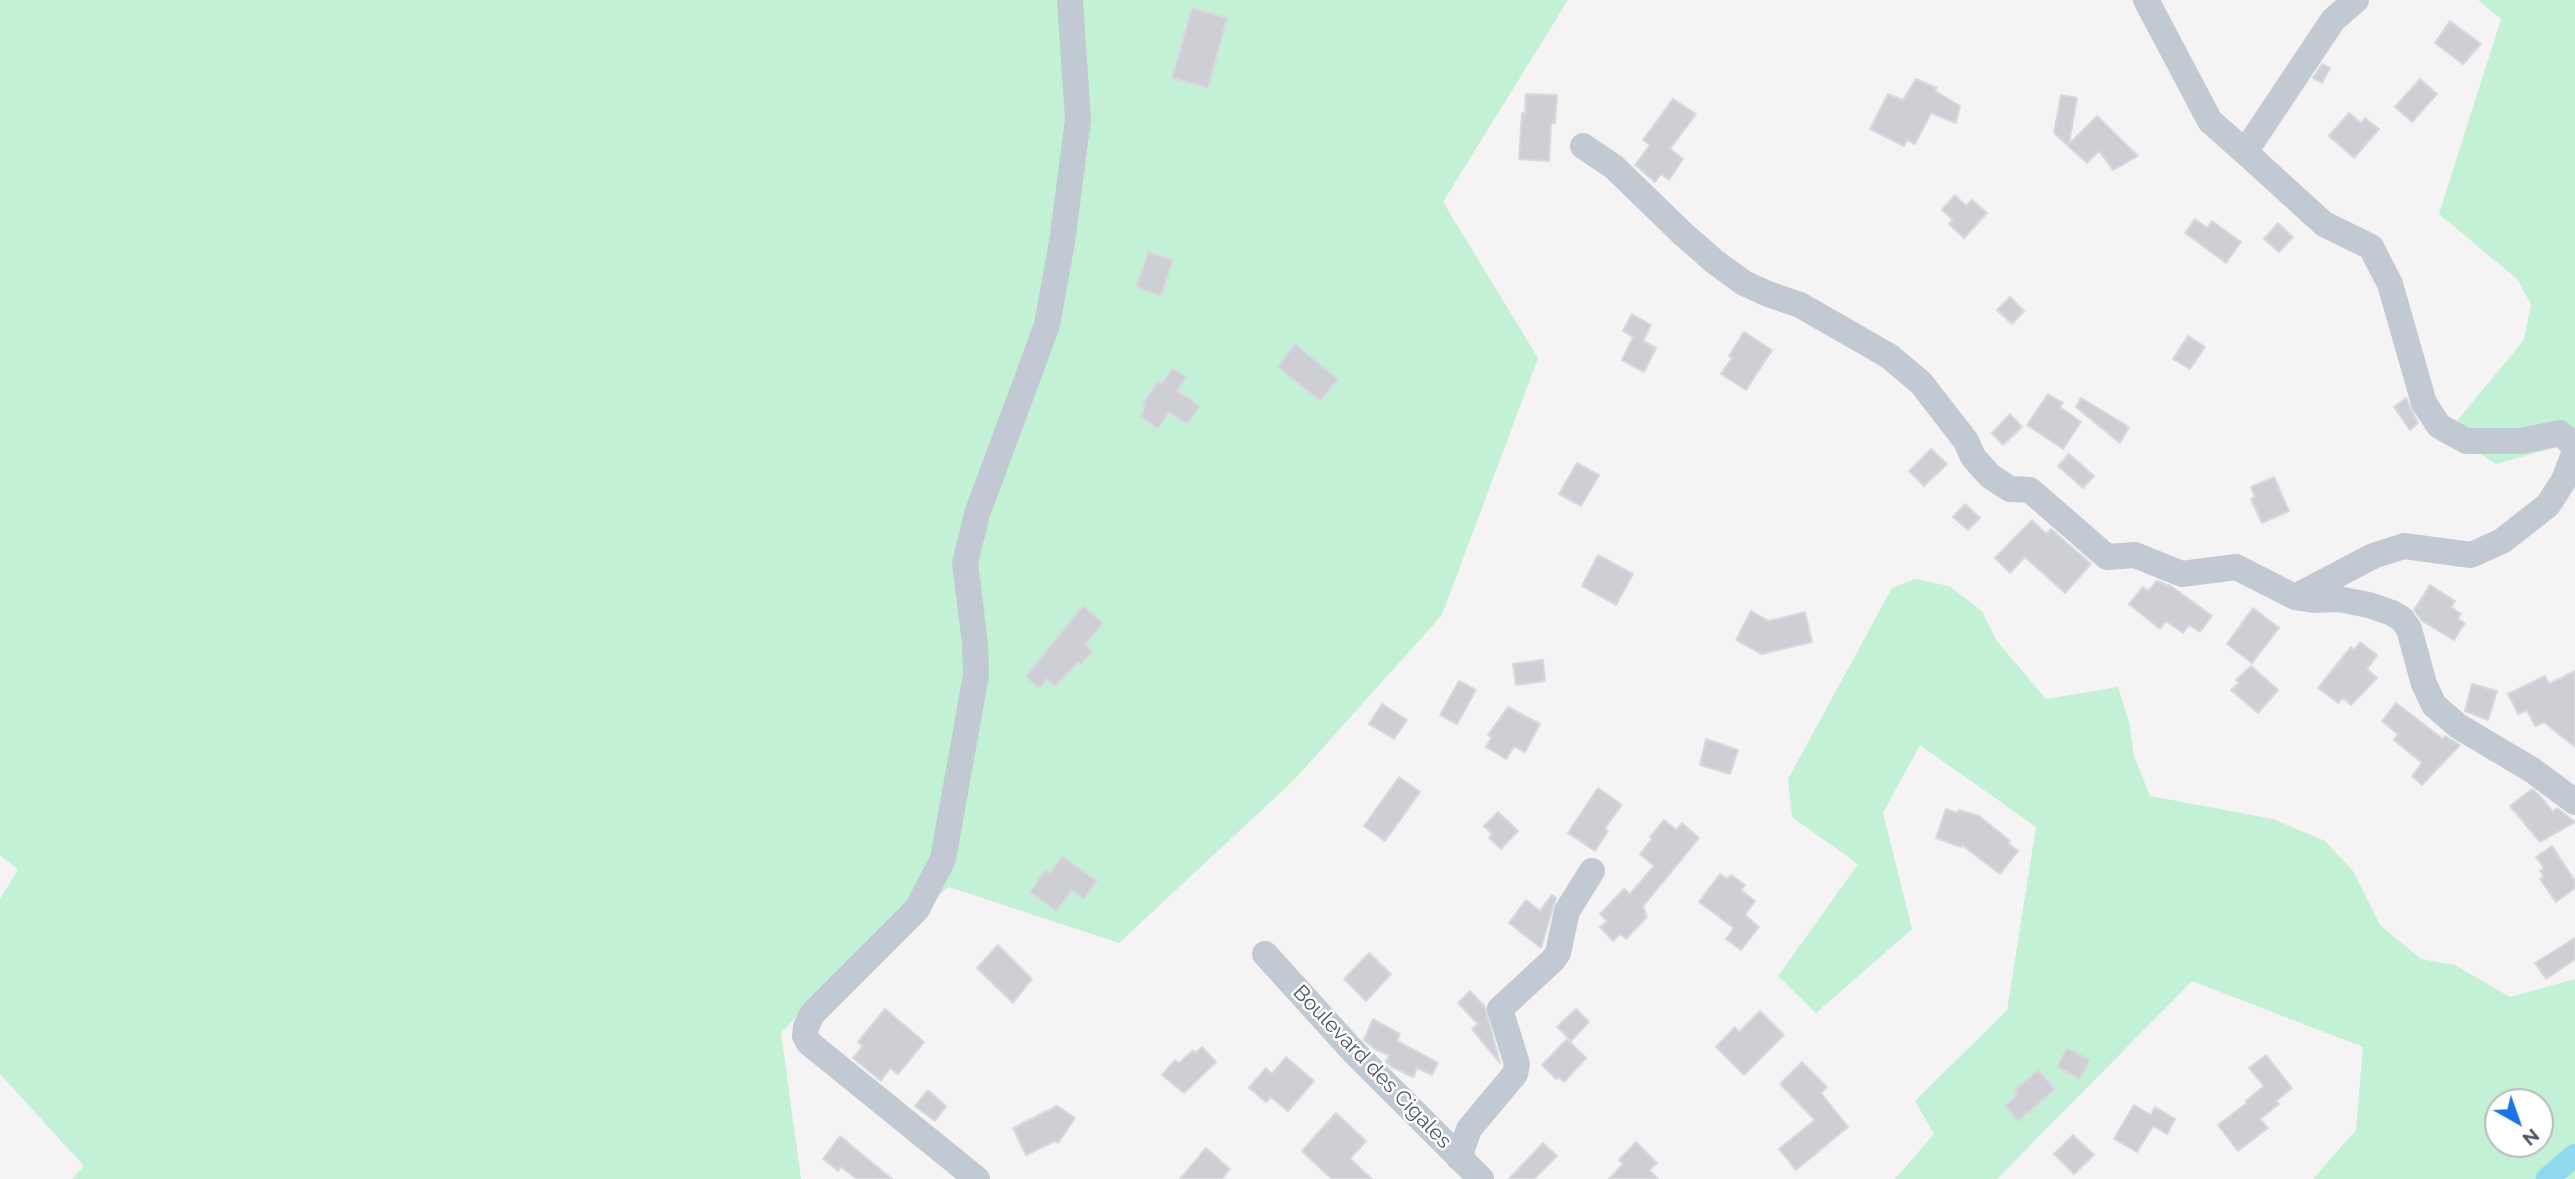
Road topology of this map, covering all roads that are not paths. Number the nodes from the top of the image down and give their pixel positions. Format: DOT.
graph roads {
  1 [pos="1070,0"];
  2 [pos="2146,0"];
  3 [pos="2356,0"];
  4 [pos="1583,146"];
  5 [pos="2245,152"];
  6 [pos="2575,449"];
  7 [pos="2295,597"];
  8 [pos="2575,802"];
  9 [pos="1592,871"];
  10 [pos="1265,954"];
  11 [pos="1459,1158"];
  12 [pos="977,1179"];
  13 [pos="1481,1179"];
  1 -- 12 [label="street"];
  2 -- 5 [label="street"];
  3 -- 5 [label="street"];
  4 -- 7 [label="street"];
  5 -- 6 [label="street"];
  6 -- 7 [label="street"];
  7 -- 8 [label="street"];
  9 -- 11 [label="street"];
  10 -- 11 [label="street, Boulevard des Cigales"];
  11 -- 13 [label="street, Boulevard des Cigales"];
}
